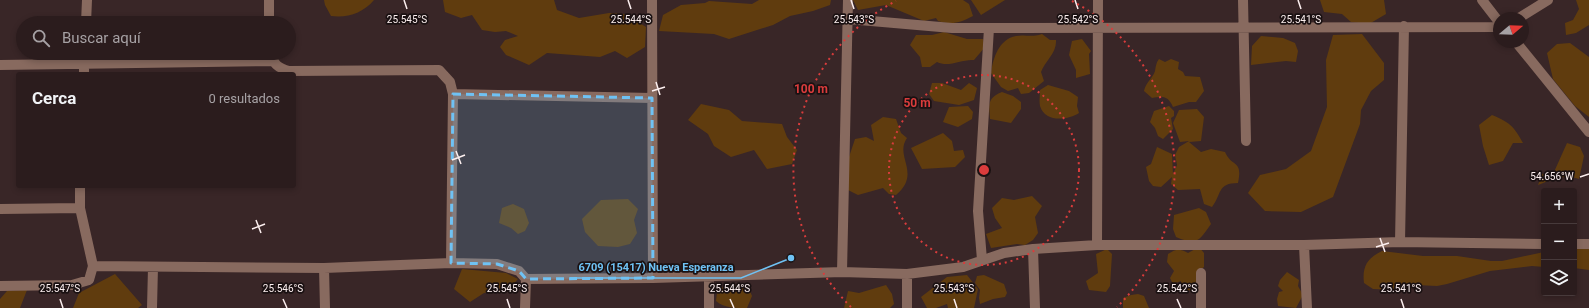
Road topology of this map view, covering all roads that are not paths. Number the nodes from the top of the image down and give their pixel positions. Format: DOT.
graph roads {
  1 [pos="87,0"];
  2 [pos="269,0"];
  3 [pos="652,0"];
  4 [pos="848,0"];
  5 [pos="1098,0"];
  6 [pos="1243,0"];
  7 [pos="1482,0"];
  8 [pos="1548,0"];
  9 [pos="1529,12"];
  10 [pos="1493,14"];
  11 [pos="86,16"];
  12 [pos="269,16"];
  13 [pos="848,19"];
  14 [pos="1098,26"];
  15 [pos="1404,26"];
  16 [pos="1244,27"];
  17 [pos="1493,27"];
  18 [pos="990,28"];
  19 [pos="1521,48"];
  20 [pos="225,60"];
  21 [pos="274,60"];
  22 [pos="0,65"];
  23 [pos="84,69"];
  24 [pos="453,94"];
  25 [pos="652,98"];
  26 [pos="1589,132"];
  27 [pos="1246,141"];
  28 [pos="80,188"];
  29 [pos="80,208"];
  30 [pos="0,209"];
  31 [pos="1400,242"];
  32 [pos="1541,244"];
  33 [pos="1577,244"];
  34 [pos="1589,244"];
  35 [pos="1097,245"];
  36 [pos="1304,246"];
  37 [pos="1033,249"];
  38 [pos="982,260"];
  39 [pos="451,263"];
  40 [pos="93,266"];
  41 [pos="153,267"];
  42 [pos="324,268"];
  43 [pos="842,272"];
  44 [pos="1201,273"];
  45 [pos="907,274"];
  46 [pos="709,276"];
  47 [pos="653,278"];
  48 [pos="526,279"];
  49 [pos="0,286"];
  50 [pos="152,308"];
  51 [pos="325,308"];
  52 [pos="525,308"];
  53 [pos="709,308"];
  54 [pos="907,308"];
  55 [pos="1036,308"];
  56 [pos="1201,308"];
  57 [pos="1307,308"];
  1 -- 11 [label="street"];
  2 -- 12 [label="street"];
  3 -- 25 [label="street"];
  4 -- 13 [label="street"];
  5 -- 14 [label="street"];
  6 -- 16 [label="street"];
  7 -- 10 [label="street"];
  8 -- 9 [label="street"];
  13 -- 18 [label="street"];
  13 -- 43 [label="street"];
  14 -- 16 [label="street"];
  14 -- 18 [label="street"];
  14 -- 35 [label="street"];
  15 -- 16 [label="street"];
  15 -- 17 [label="street"];
  15 -- 31 [label="street"];
  16 -- 27 [label="street"];
  18 -- 38 [label="street"];
  19 -- 26 [label="street"];
  20 -- 23 [label="street"];
  21 -- 24 [label="street"];
  22 -- 23 [label="street"];
  24 -- 25 [label="street"];
  24 -- 39 [label="street"];
  25 -- 47 [label="street"];
  28 -- 29 [label="street"];
  29 -- 30 [label="street"];
  29 -- 40 [label="street"];
  31 -- 32 [label="street"];
  31 -- 36 [label="street"];
  33 -- 34 [label="street"];
  35 -- 36 [label="street"];
  35 -- 37 [label="street"];
  36 -- 57 [label="street"];
  37 -- 38 [label="street"];
  37 -- 55 [label="street"];
  38 -- 45 [label="street"];
  39 -- 42 [label="street"];
  39 -- 48 [label="street"];
  40 -- 41 [label="street"];
  40 -- 49 [label="street"];
  41 -- 42 [label="street"];
  41 -- 50 [label="street"];
  42 -- 51 [label="street"];
  43 -- 45 [label="street"];
  43 -- 46 [label="street"];
  44 -- 56 [label="street"];
  45 -- 54 [label="street"];
  46 -- 47 [label="street"];
  46 -- 53 [label="street"];
  47 -- 48 [label="street"];
  48 -- 52 [label="street"];
}
